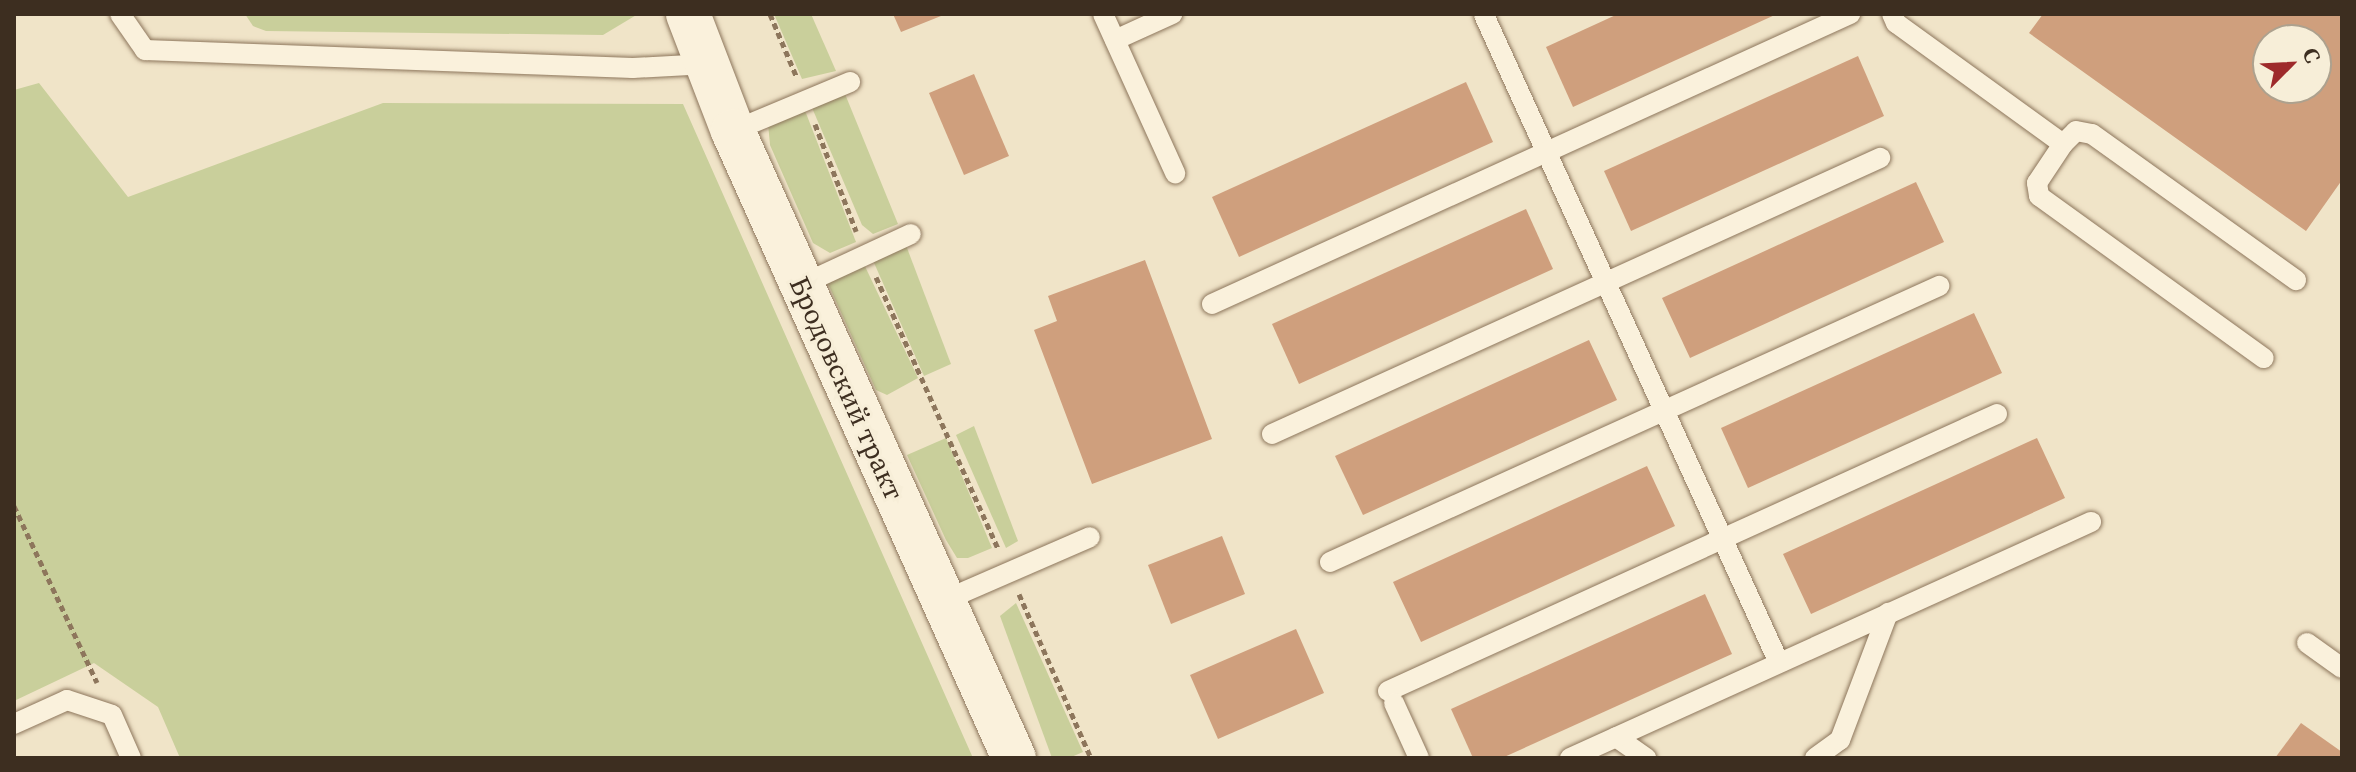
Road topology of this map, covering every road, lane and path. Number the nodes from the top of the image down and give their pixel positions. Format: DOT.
graph roads {
  1 [pos="120,14"];
  2 [pos="688,14"];
  3 [pos="770,14"];
  4 [pos="1103,14"];
  5 [pos="1172,14"];
  6 [pos="1850,14"];
  7 [pos="1892,14"];
  8 [pos="1484,15"];
  9 [pos="1115,40"];
  10 [pos="708,64"];
  11 [pos="850,82"];
  12 [pos="806,100"];
  13 [pos="733,131"];
  14 [pos="2063,144"];
  15 [pos="1547,152"];
  16 [pos="1880,158"];
  17 [pos="1175,173"];
  18 [pos="911,234"];
  19 [pos="865,254"];
  20 [pos="2296,280"];
  21 [pos="1606,283"];
  22 [pos="801,285"];
  23 [pos="1939,286"];
  24 [pos="1212,304"];
  25 [pos="2264,358"];
  26 [pos="1664,411"];
  27 [pos="1997,414"];
  28 [pos="1272,434"];
  29 [pos="14,506"];
  30 [pos="2091,522"];
  31 [pos="1090,537"];
  32 [pos="1723,539"];
  33 [pos="1330,562"];
  34 [pos="1010,573"];
  35 [pos="943,601"];
  36 [pos="1888,613"];
  37 [pos="2307,643"];
  38 [pos="1779,663"];
  39 [pos="2342,668"];
  40 [pos="112,715"];
  41 [pos="14,724"];
  42 [pos="1616,737"];
  43 [pos="131,758"];
  44 [pos="1014,758"];
  45 [pos="1091,758"];
  46 [pos="1419,758"];
  47 [pos="1570,758"];
  48 [pos="1646,758"];
  49 [pos="1815,758"];
  1 -- 10 [label="lane"];
  2 -- 10 [label="street, Бродовский тракт"];
  3 -- 12 [label="path"];
  4 -- 9 [label="lane"];
  5 -- 9 [label="lane"];
  6 -- 15 [label="lane"];
  7 -- 14 [label="lane"];
  8 -- 15 [label="lane"];
  9 -- 17 [label="lane"];
  10 -- 13 [label="street, Бродовский тракт"];
  11 -- 12 [label="lane"];
  12 -- 13 [label="lane"];
  12 -- 19 [label="path"];
  13 -- 22 [label="street, Бродовский тракт"];
  14 -- 20 [label="lane"];
  14 -- 25 [label="lane"];
  15 -- 21 [label="lane"];
  15 -- 24 [label="lane"];
  16 -- 21 [label="lane"];
  18 -- 19 [label="lane"];
  19 -- 22 [label="lane"];
  19 -- 34 [label="path"];
  21 -- 26 [label="lane"];
  21 -- 28 [label="lane"];
  22 -- 35 [label="street, Бродовский тракт"];
  23 -- 26 [label="lane"];
  26 -- 32 [label="lane"];
  26 -- 33 [label="lane"];
  27 -- 32 [label="lane"];
  29 -- 40 [label="path"];
  30 -- 36 [label="lane"];
  31 -- 34 [label="lane"];
  32 -- 38 [label="lane"];
  32 -- 46 [label="lane"];
  34 -- 35 [label="lane"];
  34 -- 45 [label="path"];
  35 -- 44 [label="street, Бродовский тракт"];
  36 -- 38 [label="lane"];
  36 -- 49 [label="lane"];
  37 -- 39 [label="lane"];
  38 -- 42 [label="lane"];
  40 -- 41 [label="lane"];
  40 -- 43 [label="lane"];
  42 -- 47 [label="lane"];
  42 -- 48 [label="lane"];
}
